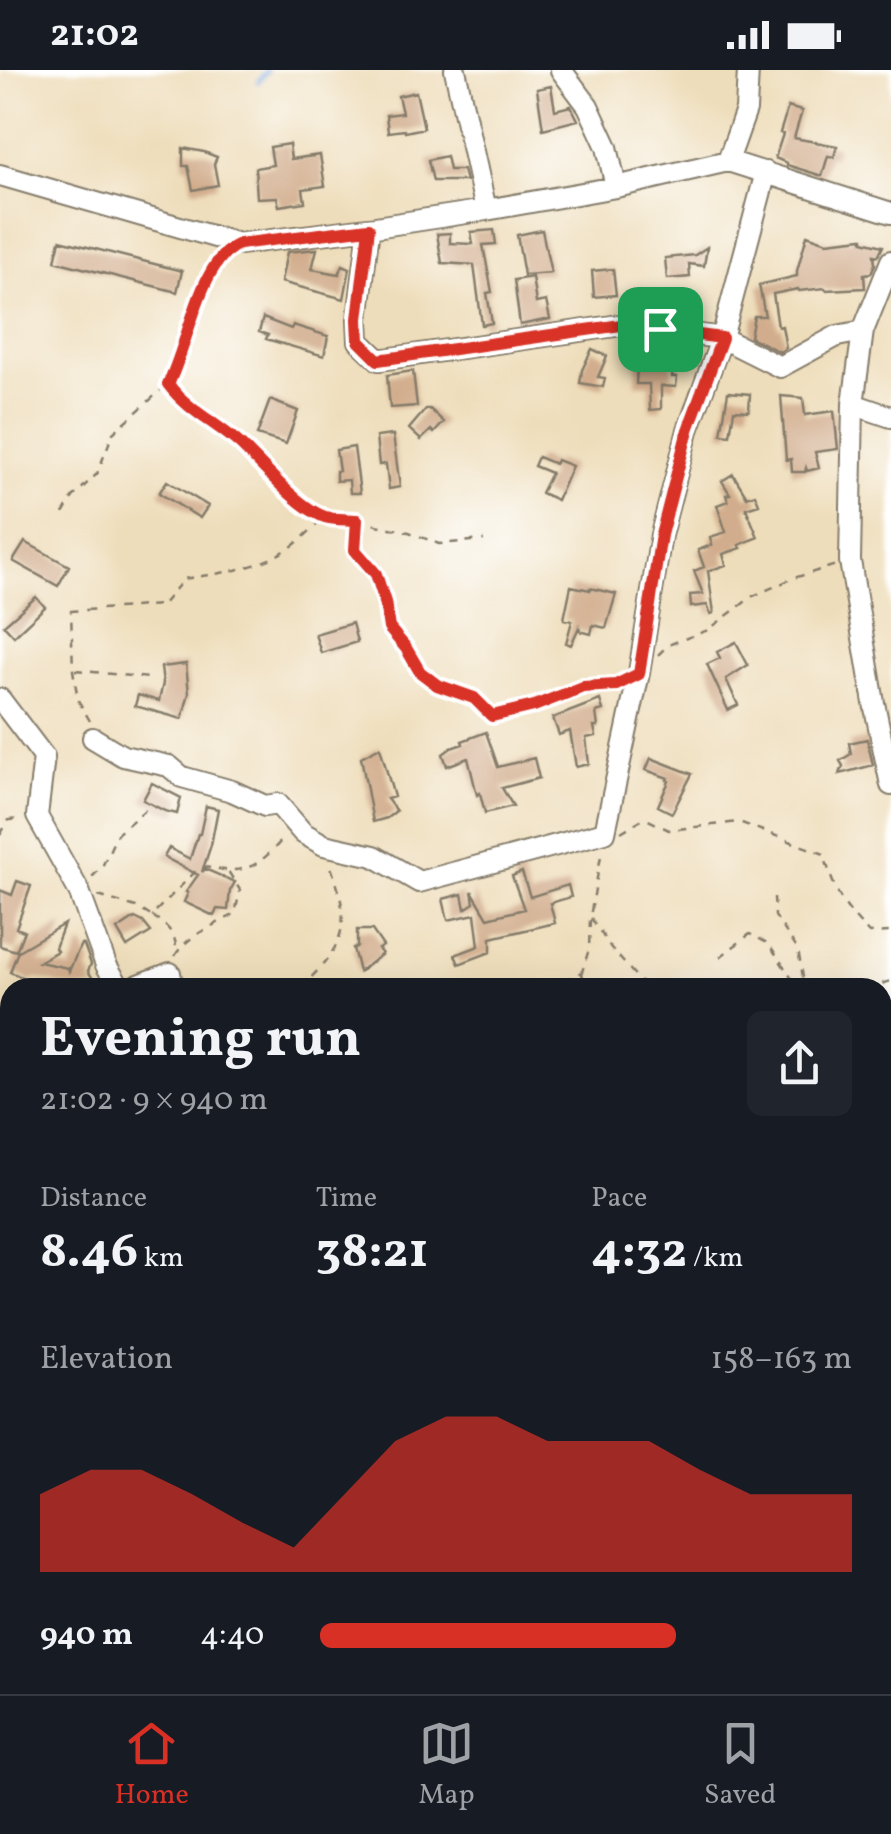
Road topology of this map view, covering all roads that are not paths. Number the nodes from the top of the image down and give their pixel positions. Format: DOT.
graph roads {
  1 [pos="455,70"];
  2 [pos="561,70"];
  3 [pos="748,70"];
  4 [pos="728,161"];
  5 [pos="766,172"];
  6 [pos="0,176"];
  7 [pos="616,187"];
  8 [pos="889,206"];
  9 [pos="486,210"];
  10 [pos="369,228"];
  11 [pos="891,261"];
  12 [pos="863,331"];
  13 [pos="722,338"];
  14 [pos="853,404"];
  15 [pos="891,418"];
  16 [pos="0,699"];
  17 [pos="882,701"];
  18 [pos="93,738"];
  19 [pos="891,785"];
  20 [pos="114,978"];
  1 -- 9 [label="street"];
  2 -- 7 [label="street"];
  3 -- 4 [label="street"];
  4 -- 5 [label="street"];
  4 -- 7 [label="street"];
  5 -- 8 [label="street"];
  5 -- 13 [label="street"];
  6 -- 10 [label="street"];
  7 -- 9 [label="street"];
  9 -- 10 [label="street"];
  10 -- 13 [label="street"];
  11 -- 12 [label="street"];
  12 -- 13 [label="street"];
  12 -- 14 [label="street"];
  13 -- 18 [label="street"];
  14 -- 15 [label="street"];
  14 -- 17 [label="street"];
  16 -- 20 [label="street"];
  17 -- 19 [label="street"];
}
